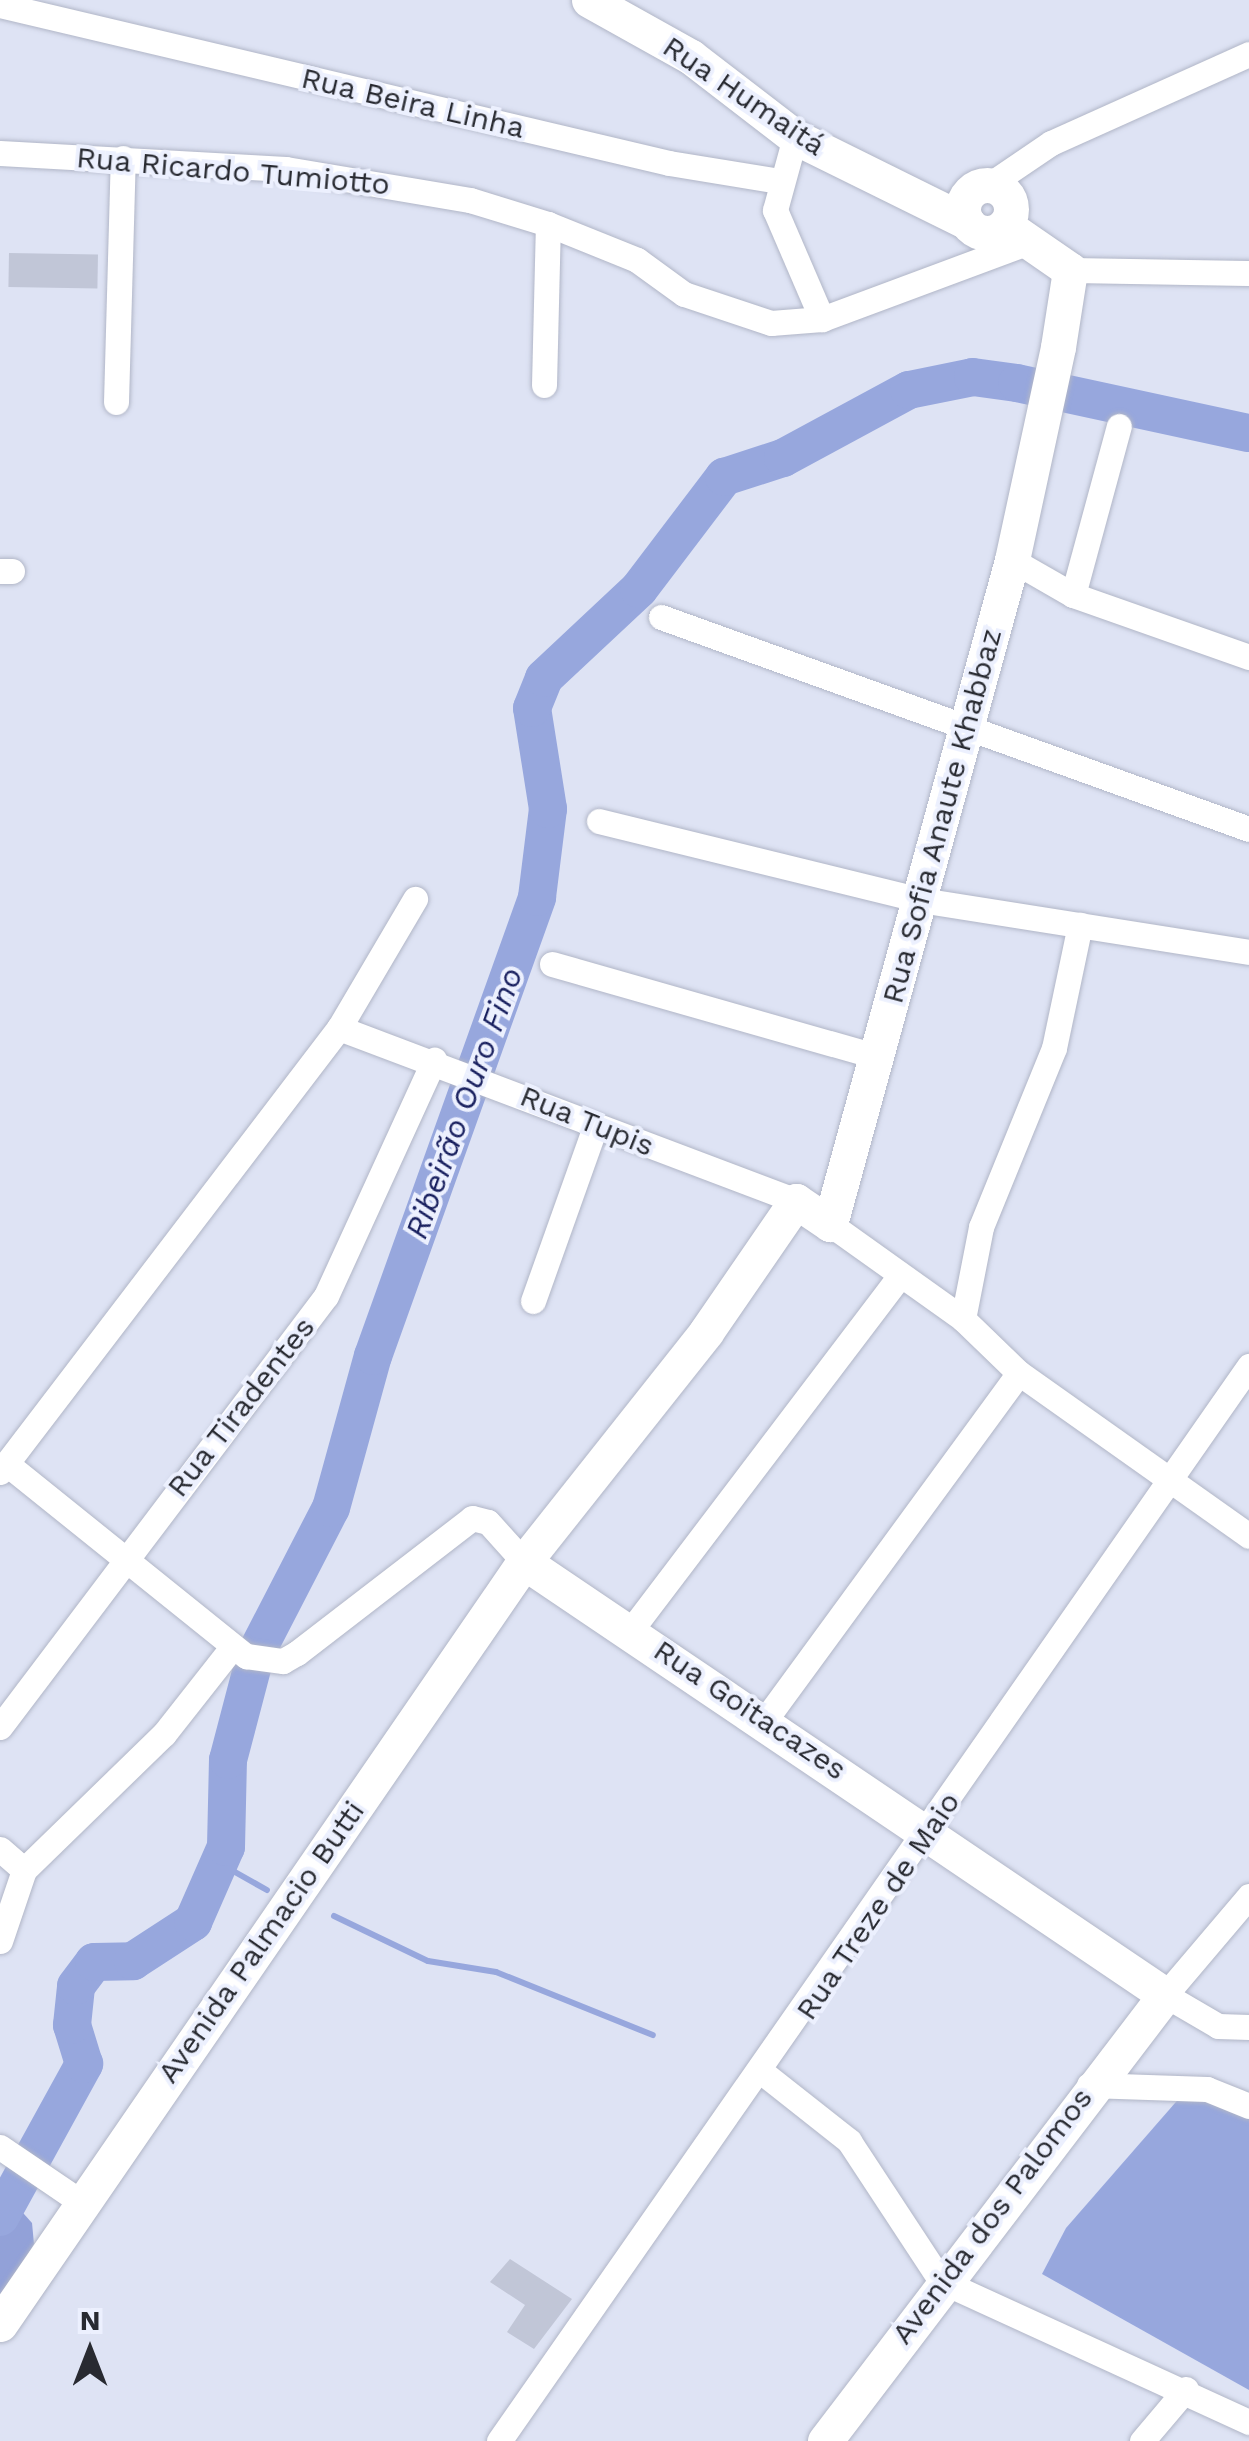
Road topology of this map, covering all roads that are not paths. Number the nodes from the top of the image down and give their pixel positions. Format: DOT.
graph roads {
  1 [pos="589,0"];
  2 [pos="0,5"];
  3 [pos="77,12"];
  4 [pos="1249,54"];
  5 [pos="795,137"];
  6 [pos="0,152"];
  7 [pos="123,158"];
  8 [pos="780,181"];
  9 [pos="984,185"];
  10 [pos="900,190"];
  11 [pos="967,222"];
  12 [pos="548,224"];
  13 [pos="1014,234"];
  14 [pos="1070,270"];
  15 [pos="1249,273"];
  16 [pos="822,319"];
  17 [pos="544,385"];
  18 [pos="116,402"];
  19 [pos="1120,426"];
  20 [pos="1012,560"];
  21 [pos="1074,596"];
  22 [pos="661,617"];
  23 [pos="1249,656"];
  24 [pos="968,722"];
  25 [pos="599,821"];
  26 [pos="1249,829"];
  27 [pos="415,900"];
  28 [pos="921,900"];
  29 [pos="1080,926"];
  30 [pos="1249,952"];
  31 [pos="552,964"];
  32 [pos="339,1028"];
  33 [pos="876,1056"];
  34 [pos="444,1064"];
  35 [pos="595,1127"];
  36 [pos="796,1201"];
  37 [pos="830,1224"];
  38 [pos="900,1275"];
  39 [pos="533,1301"];
  40 [pos="964,1319"];
  41 [pos="1249,1366"];
  42 [pos="1018,1373"];
  43 [pos="3,1468"];
  44 [pos="1172,1478"];
  45 [pos="1249,1536"];
  46 [pos="118,1561"];
  47 [pos="524,1562"];
  48 [pos="631,1630"];
  49 [pos="238,1653"];
  50 [pos="765,1720"];
  51 [pos="0,1727"];
  52 [pos="930,1831"];
  53 [pos="0,1849"];
  54 [pos="24,1870"];
  55 [pos="1249,1896"];
  56 [pos="0,1942"];
  57 [pos="1165,1996"];
  58 [pos="1240,2028"];
  59 [pos="763,2073"];
  60 [pos="1089,2085"];
  61 [pos="1249,2106"];
  62 [pos="0,2147"];
  63 [pos="81,2202"];
  64 [pos="941,2281"];
  65 [pos="0,2324"];
  66 [pos="1186,2389"];
  67 [pos="1249,2422"];
  68 [pos="499,2441"];
  69 [pos="825,2441"];
  70 [pos="1142,2441"];
  1 -- 5 [label="street, Rua Humaitá"];
  2 -- 3 [label="street, Rua Beira Linha"];
  3 -- 8 [label="street, Rua Beira Linha"];
  4 -- 9 [label="street"];
  5 -- 8 [label="street"];
  5 -- 10 [label="street, Rua Humaitá"];
  6 -- 7 [label="street, Rua Ricardo Tumiotto"];
  7 -- 12 [label="street, Rua Ricardo Tumiotto"];
  7 -- 18 [label="street"];
  8 -- 16 [label="street"];
  9 -- 10 [label="street, Rua Humaitá"];
  9 -- 11 [label="street"];
  9 -- 13 [label="street"];
  10 -- 11 [label="street, Rua Humaitá"];
  11 -- 13 [label="street, Rua Humaitá"];
  12 -- 16 [label="street, Rua Ricardo Tumiotto"];
  12 -- 17 [label="street"];
  13 -- 14 [label="street"];
  13 -- 16 [label="street, Rua Ricardo Tumiotto"];
  14 -- 15 [label="street"];
  14 -- 20 [label="street, Rua Sofia Anaute Khabbaz"];
  19 -- 21 [label="street"];
  20 -- 21 [label="street"];
  20 -- 24 [label="street, Rua Sofia Anaute Khabbaz"];
  21 -- 23 [label="street"];
  22 -- 24 [label="street"];
  24 -- 26 [label="street"];
  24 -- 28 [label="street, Rua Sofia Anaute Khabbaz"];
  25 -- 28 [label="street"];
  27 -- 32 [label="street"];
  28 -- 29 [label="street"];
  28 -- 33 [label="street, Rua Sofia Anaute Khabbaz"];
  29 -- 30 [label="street"];
  29 -- 40 [label="street"];
  31 -- 33 [label="street"];
  32 -- 34 [label="street, Rua Tupis"];
  32 -- 43 [label="street"];
  33 -- 37 [label="street, Rua Sofia Anaute Khabbaz"];
  34 -- 35 [label="street, Rua Tupis"];
  34 -- 46 [label="street, Rua Tiradentes"];
  35 -- 36 [label="street, Rua Tupis"];
  35 -- 39 [label="street"];
  36 -- 37 [label="street, Rua Tupis"];
  36 -- 47 [label="street, Avenida Palmacio Butti"];
  37 -- 38 [label="street"];
  38 -- 40 [label="street"];
  38 -- 48 [label="street"];
  40 -- 42 [label="street"];
  41 -- 44 [label="street, Rua Treze de Maio"];
  42 -- 44 [label="street"];
  42 -- 50 [label="street"];
  43 -- 46 [label="street"];
  44 -- 45 [label="street"];
  44 -- 52 [label="street, Rua Treze de Maio"];
  46 -- 49 [label="street"];
  46 -- 51 [label="street, Rua Tiradentes"];
  47 -- 48 [label="street, Rua Goitacazes"];
  47 -- 49 [label="street, Rua Goitacazes"];
  47 -- 63 [label="street, Avenida Palmacio Butti"];
  48 -- 50 [label="street, Rua Goitacazes"];
  49 -- 54 [label="street"];
  50 -- 52 [label="street, Rua Goitacazes"];
  52 -- 57 [label="street, Rua Goitacazes"];
  52 -- 59 [label="street, Rua Treze de Maio"];
  53 -- 54 [label="street"];
  54 -- 56 [label="street"];
  55 -- 57 [label="street"];
  57 -- 58 [label="street, Rua Goitacazes"];
  57 -- 60 [label="street, Avenida dos Palomos"];
  59 -- 64 [label="street"];
  59 -- 68 [label="street, Rua Treze de Maio"];
  60 -- 61 [label="street"];
  60 -- 64 [label="street, Avenida dos Palomos"];
  62 -- 63 [label="street"];
  63 -- 65 [label="street, Avenida Palmacio Butti"];
  64 -- 66 [label="street"];
  64 -- 69 [label="street, Avenida dos Palomos"];
  66 -- 67 [label="street"];
  66 -- 70 [label="street"];
}
